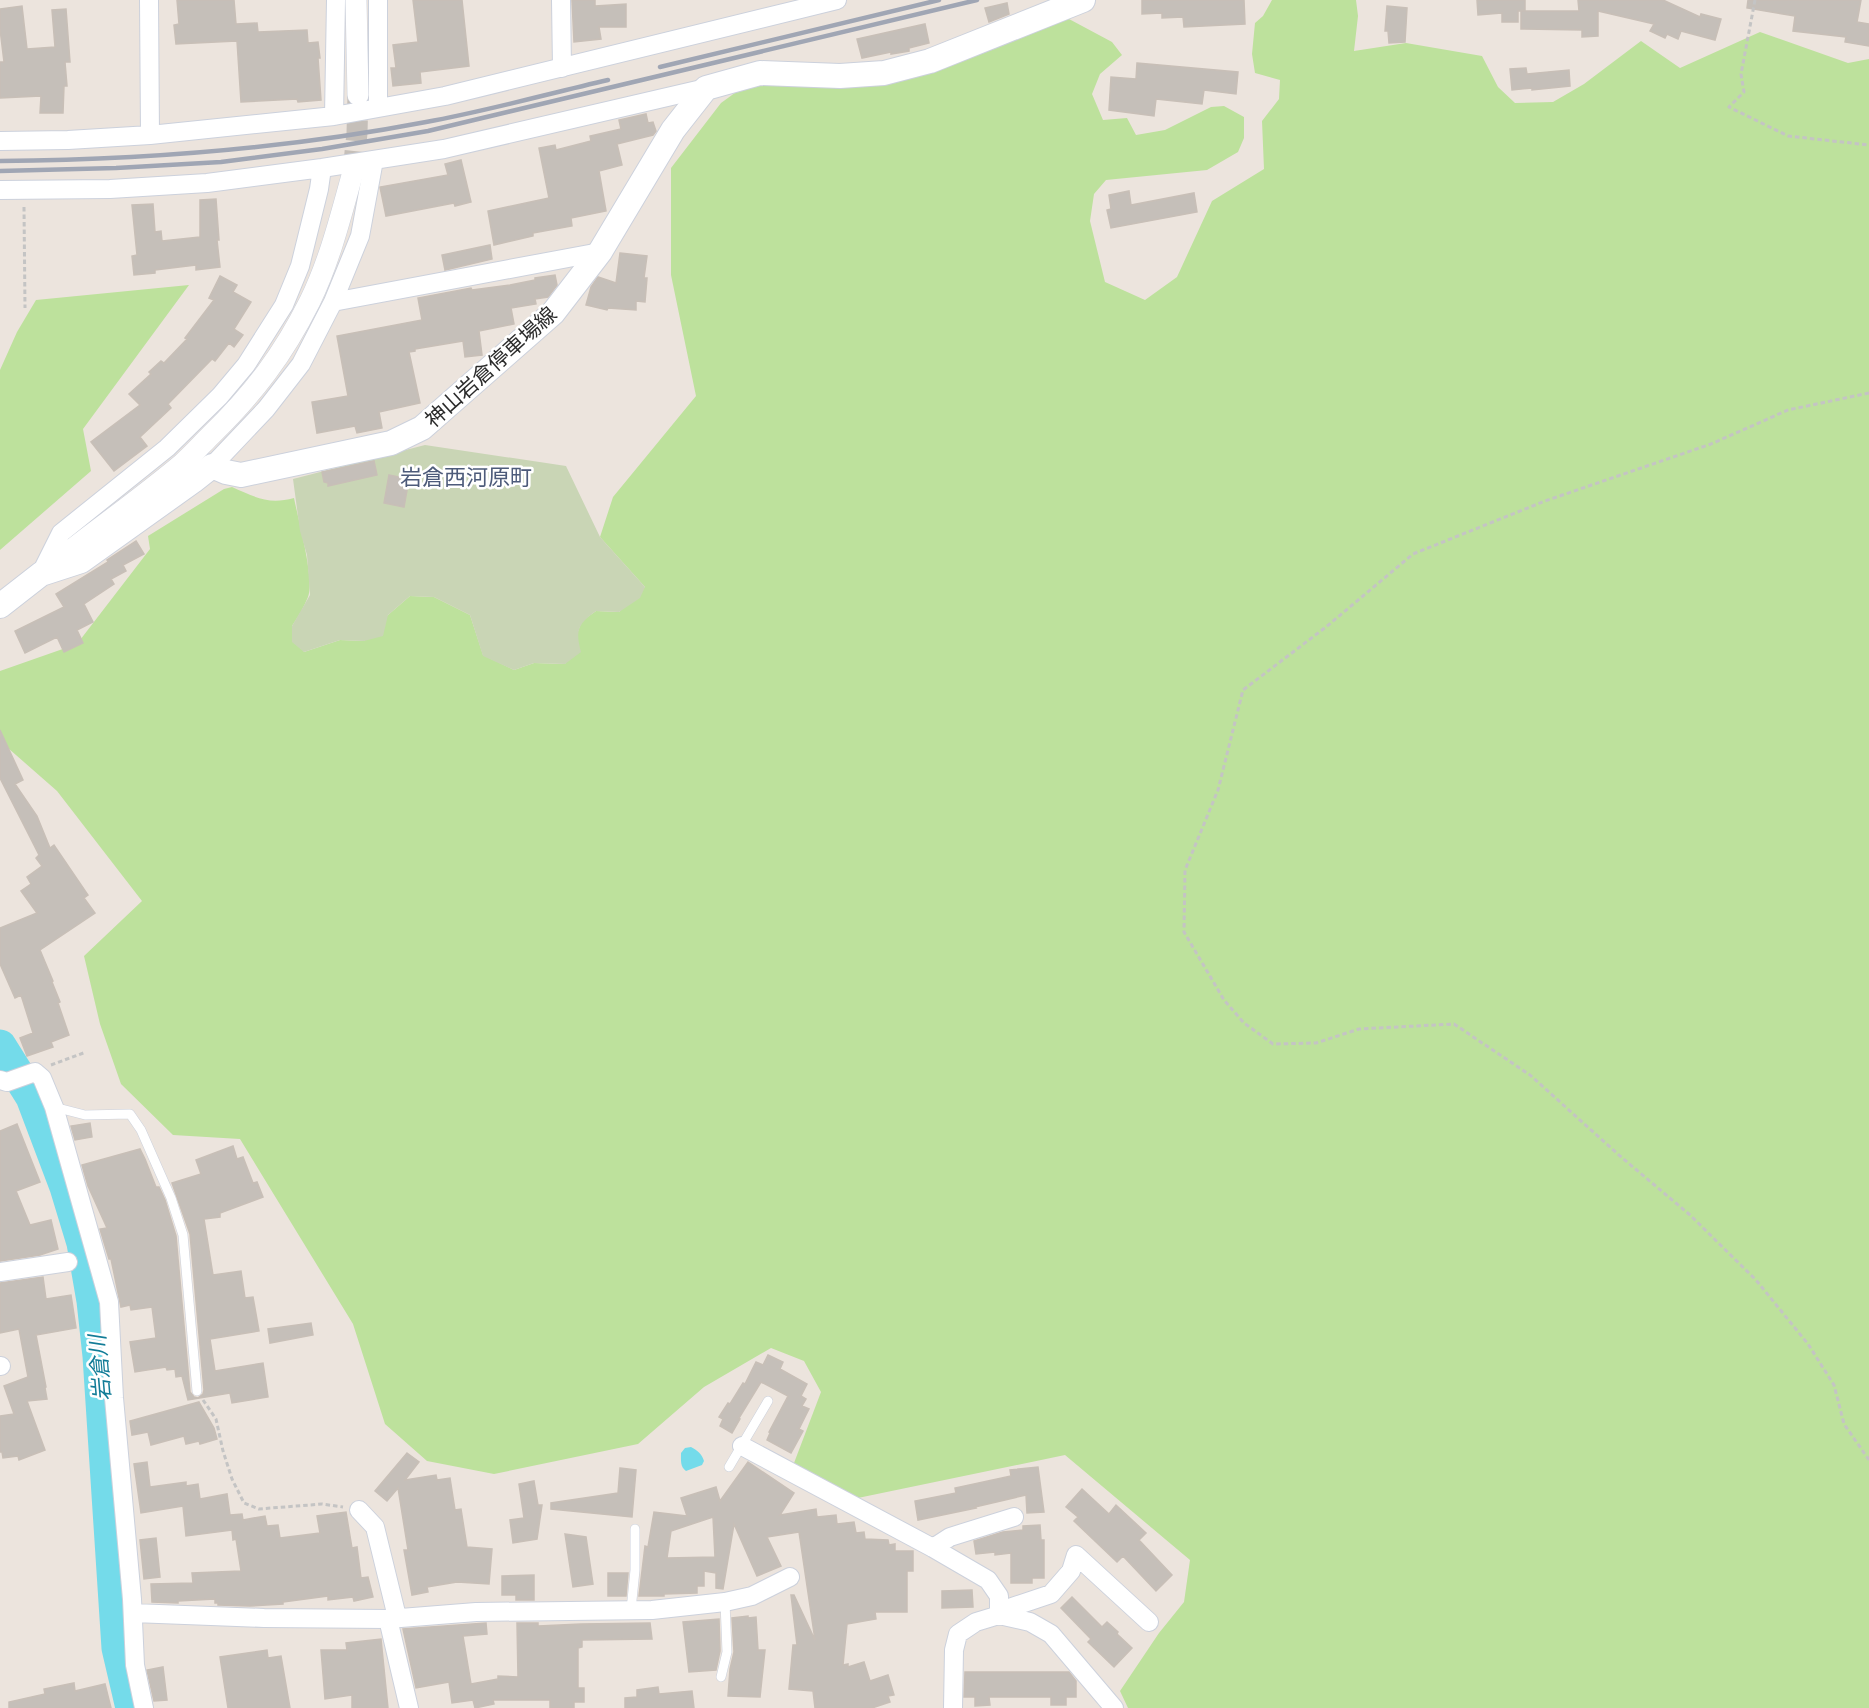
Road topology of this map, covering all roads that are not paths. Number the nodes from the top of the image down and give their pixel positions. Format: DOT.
graph roads {
  1 [pos="149,0"];
  2 [pos="336,0"];
  3 [pos="356,0"];
  4 [pos="378,0"];
  5 [pos="561,0"];
  6 [pos="837,0"];
  7 [pos="1083,0"];
  8 [pos="562,69"];
  9 [pos="706,88"];
  10 [pos="358,95"];
  11 [pos="378,108"];
  12 [pos="334,116"];
  13 [pos="150,135"];
  14 [pos="0,141"];
  15 [pos="374,160"];
  16 [pos="322,168"];
  17 [pos="353,172"];
  18 [pos="0,190"];
  19 [pos="600,252"];
  20 [pos="333,302"];
  21 [pos="212,465"];
  22 [pos="41,574"];
  23 [pos="0,606"];
  24 [pos="4,1081"];
  25 [pos="54,1107"];
  26 [pos="68,1262"];
  27 [pos="0,1272"];
  28 [pos="197,1391"];
  29 [pos="768,1401"];
  30 [pos="742,1446"];
  31 [pos="729,1467"];
  32 [pos="359,1510"];
  33 [pos="1014,1517"];
  34 [pos="635,1529"];
  35 [pos="933,1548"];
  36 [pos="790,1577"];
  37 [pos="725,1602"];
  38 [pos="631,1610"];
  39 [pos="133,1613"];
  40 [pos="999,1615"];
  41 [pos="392,1618"];
  42 [pos="1149,1622"];
  43 [pos="722,1677"];
  44 [pos="1107,1706"];
  45 [pos="144,1708"];
  46 [pos="409,1708"];
  47 [pos="953,1708"];
  1 -- 13 [label="street"];
  2 -- 12 [label="street"];
  3 -- 10 [label="street"];
  4 -- 11 [label="street"];
  5 -- 8 [label="street"];
  6 -- 8 [label="street"];
  7 -- 9 [label="main road"];
  8 -- 11 [label="street"];
  9 -- 15 [label="street"];
  9 -- 19 [label="main road, 神山岩倉停車場線"];
  11 -- 12 [label="street"];
  12 -- 13 [label="street"];
  13 -- 14 [label="street"];
  15 -- 16 [label="street"];
  15 -- 20 [label="street"];
  16 -- 18 [label="street"];
  16 -- 22 [label="street"];
  17 -- 22 [label="street"];
  19 -- 20 [label="street"];
  19 -- 21 [label="main road, 神山岩倉停車場線"];
  20 -- 21 [label="street"];
  21 -- 22 [label="main road"];
  22 -- 23 [label="main road"];
  24 -- 25 [label="street"];
  25 -- 28 [label="lane"];
  25 -- 39 [label="street"];
  26 -- 27 [label="street"];
  29 -- 30 [label="lane"];
  30 -- 31 [label="lane"];
  30 -- 35 [label="street"];
  32 -- 41 [label="street"];
  33 -- 35 [label="street"];
  34 -- 38 [label="lane"];
  35 -- 40 [label="street"];
  36 -- 37 [label="street"];
  37 -- 38 [label="street"];
  37 -- 43 [label="lane"];
  38 -- 41 [label="street"];
  39 -- 41 [label="street"];
  39 -- 45 [label="street"];
  40 -- 42 [label="street"];
  40 -- 44 [label="street"];
  40 -- 47 [label="street"];
  41 -- 46 [label="street"];
}
